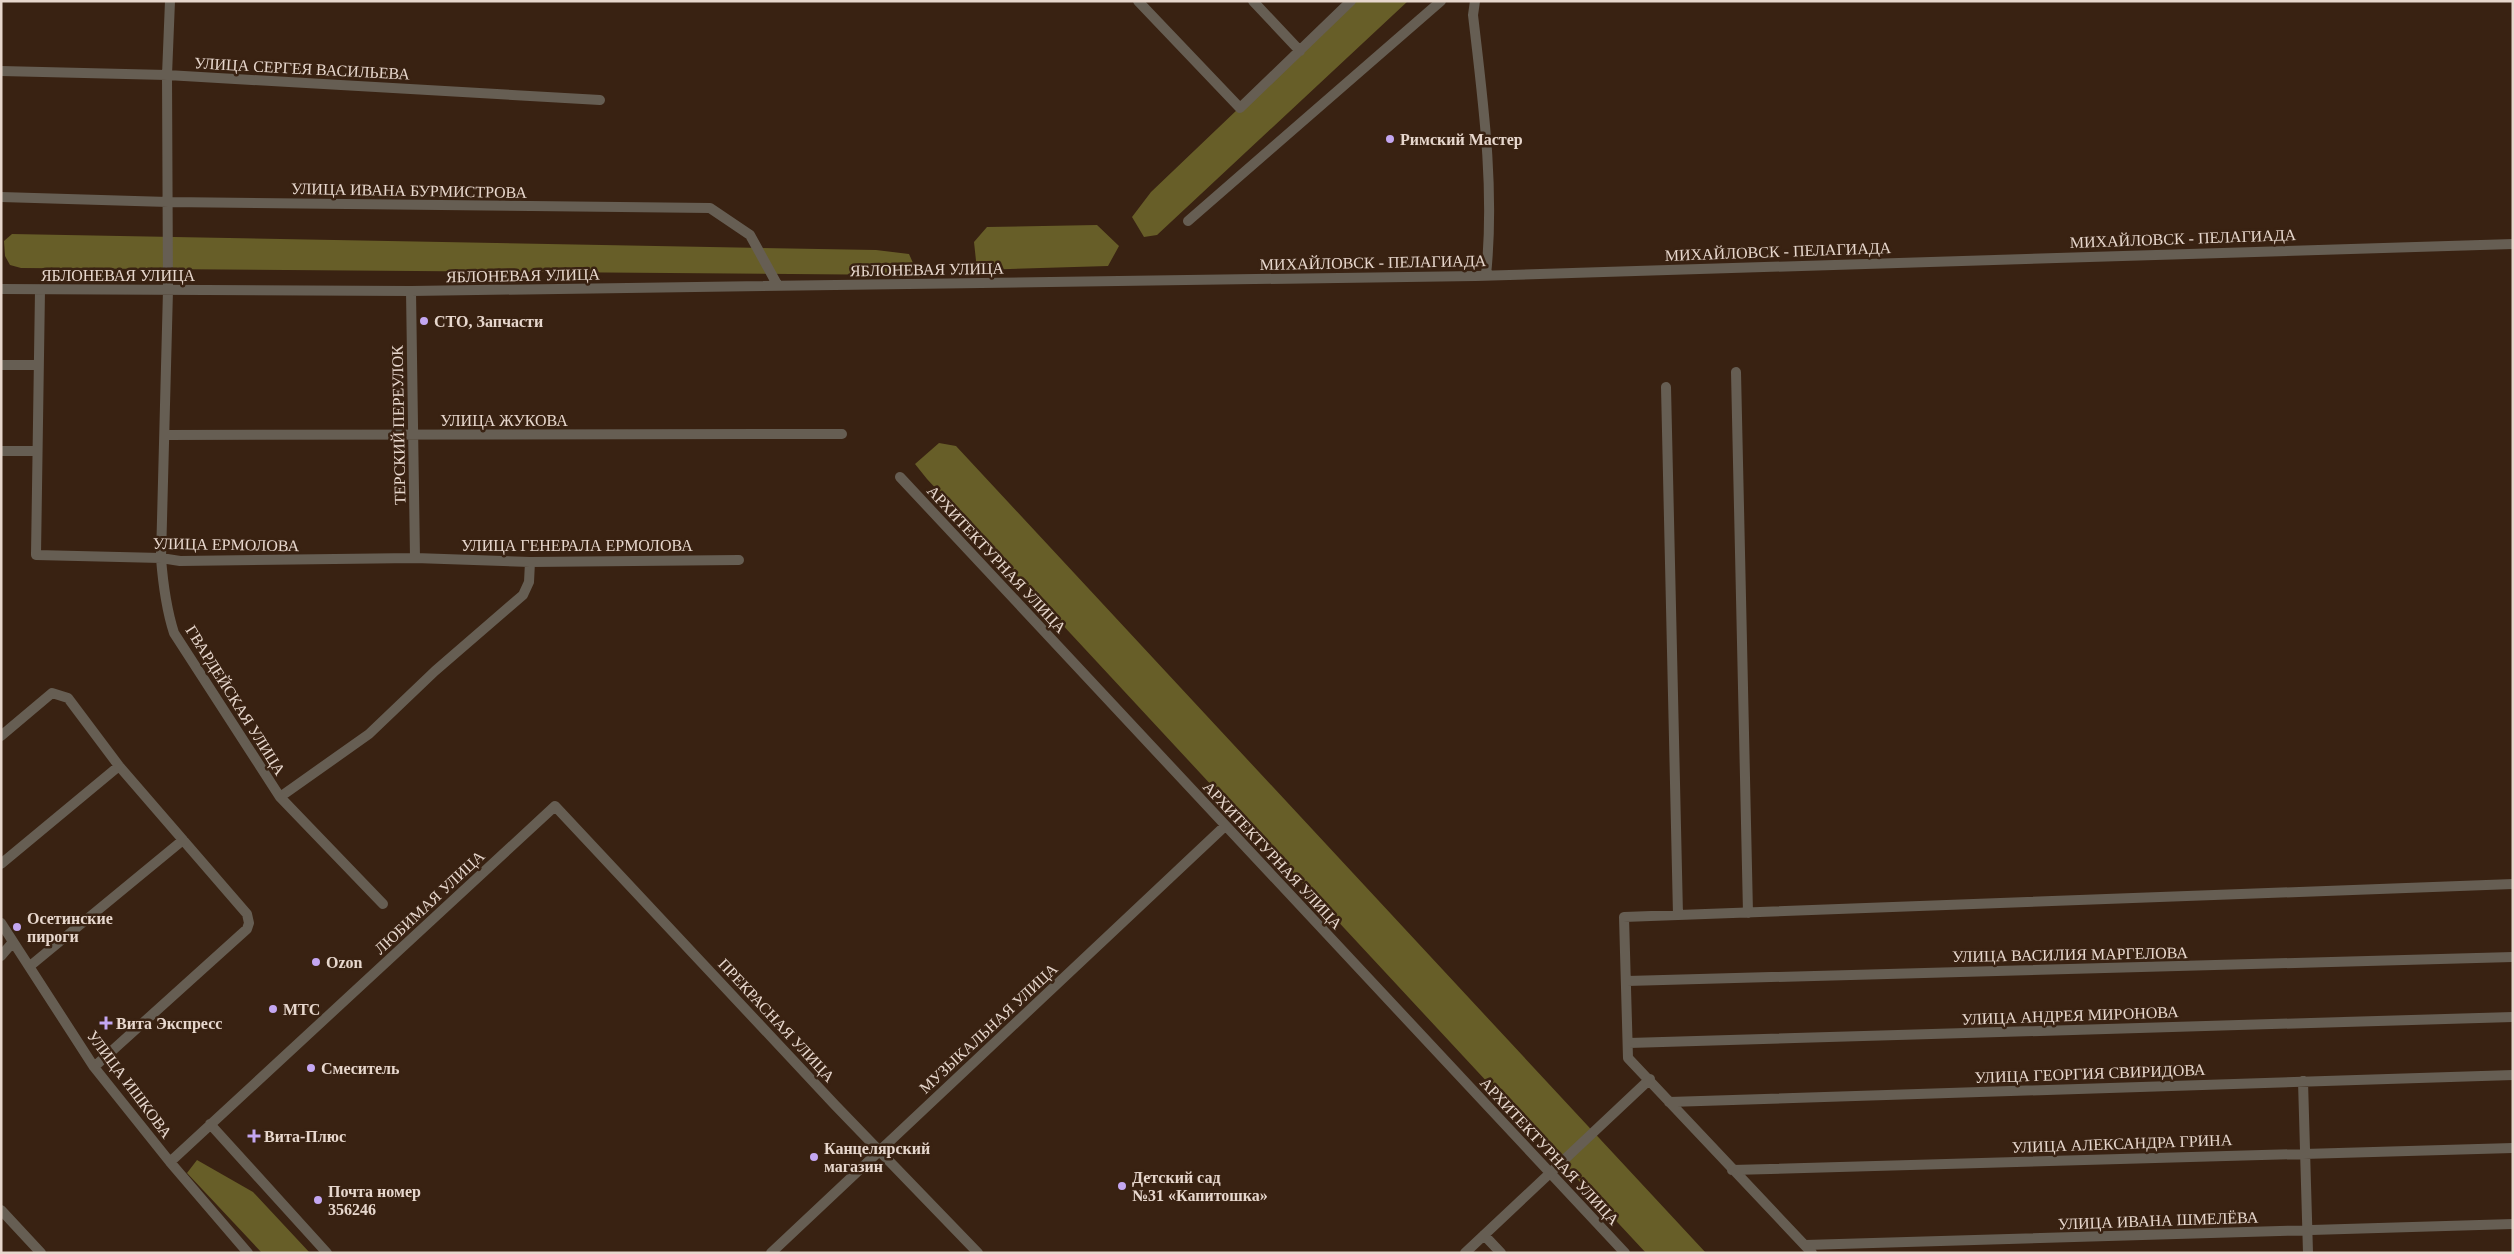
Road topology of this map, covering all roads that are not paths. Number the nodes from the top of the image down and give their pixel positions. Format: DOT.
graph roads {
  1 [pos="170,1"];
  2 [pos="1138,1"];
  3 [pos="1253,1"];
  4 [pos="1351,1"];
  5 [pos="1440,1"];
  6 [pos="1475,1"];
  7 [pos="1300,51"];
  8 [pos="1,71"];
  9 [pos="167,75"];
  10 [pos="600,100"];
  11 [pos="1,197"];
  12 [pos="168,202"];
  13 [pos="1188,221"];
  14 [pos="2513,244"];
  15 [pos="1486,275"];
  16 [pos="1044,282"];
  17 [pos="778,286"];
  18 [pos="1,289"];
  19 [pos="40,290"];
  20 [pos="168,290"];
  21 [pos="411,291"];
  22 [pos="1,365"];
  23 [pos="38,365"];
  24 [pos="1736,372"];
  25 [pos="1666,387"];
  26 [pos="165,434"];
  27 [pos="842,434"];
  28 [pos="412,435"];
  29 [pos="1,451"];
  30 [pos="37,451"];
  31 [pos="900,478"];
  32 [pos="161,558"];
  33 [pos="415,558"];
  34 [pos="739,560"];
  35 [pos="530,562"];
  36 [pos="1,736"];
  37 [pos="119,766"];
  38 [pos="280,796"];
  39 [pos="555,806"];
  40 [pos="1225,826"];
  41 [pos="183,840"];
  42 [pos="1,864"];
  43 [pos="2513,884"];
  44 [pos="383,904"];
  45 [pos="1748,913"];
  46 [pos="1678,915"];
  47 [pos="1,923"];
  48 [pos="13,942"];
  49 [pos="1,956"];
  50 [pos="2513,958"];
  51 [pos="30,966"];
  52 [pos="1627,980"];
  53 [pos="2513,1017"];
  54 [pos="1629,1043"];
  55 [pos="94,1067"];
  56 [pos="2513,1075"];
  57 [pos="1650,1079"];
  58 [pos="2303,1080"];
  59 [pos="1669,1102"];
  60 [pos="210,1124"];
  61 [pos="2513,1148"];
  62 [pos="879,1151"];
  63 [pos="2305,1153"];
  64 [pos="170,1162"];
  65 [pos="1732,1170"];
  66 [pos="1551,1173"];
  67 [pos="1,1210"];
  68 [pos="2513,1224"];
  69 [pos="2307,1230"];
  70 [pos="1484,1235"];
  71 [pos="1808,1249"];
  72 [pos="41,1253"];
  73 [pos="248,1253"];
  74 [pos="327,1253"];
  75 [pos="771,1253"];
  76 [pos="978,1253"];
  77 [pos="1466,1253"];
  78 [pos="1500,1253"];
  79 [pos="1625,1253"];
  80 [pos="2308,1253"];
  1 -- 9 [label="street, ГВАРДЕЙСКАЯ УЛИЦА"];
  2 -- 7 [label="street"];
  3 -- 7 [label="street"];
  4 -- 7 [label="street"];
  5 -- 13 [label="street"];
  6 -- 15 [label="street"];
  8 -- 9 [label="street, УЛИЦА СЕРГЕЯ ВАСИЛЬЕВА"];
  9 -- 10 [label="street, УЛИЦА СЕРГЕЯ ВАСИЛЬЕВА"];
  9 -- 12 [label="street, ГВАРДЕЙСКАЯ УЛИЦА"];
  11 -- 12 [label="street, УЛИЦА ИВАНА БУРМИСТРОВА"];
  12 -- 17 [label="street, УЛИЦА ИВАНА БУРМИСТРОВА"];
  12 -- 20 [label="street, ГВАРДЕЙСКАЯ УЛИЦА"];
  14 -- 15 [label="street, МИХАЙЛОВСК - ПЕЛАГИАДА"];
  15 -- 16 [label="street, МИХАЙЛОВСК - ПЕЛАГИАДА"];
  16 -- 17 [label="street, ЯБЛОНЕВАЯ УЛИЦА"];
  17 -- 21 [label="street, ЯБЛОНЕВАЯ УЛИЦА"];
  18 -- 19 [label="street, ЯБЛОНЕВАЯ УЛИЦА"];
  19 -- 20 [label="street, ЯБЛОНЕВАЯ УЛИЦА"];
  19 -- 23 [label="street"];
  20 -- 21 [label="street, ЯБЛОНЕВАЯ УЛИЦА"];
  20 -- 26 [label="street, ГВАРДЕЙСКАЯ УЛИЦА"];
  21 -- 28 [label="street, ТЕРСКИЙ ПЕРЕУЛОК"];
  22 -- 23 [label="street"];
  23 -- 30 [label="street"];
  24 -- 45 [label="street"];
  25 -- 46 [label="street"];
  26 -- 28 [label="street, УЛИЦА ЖУКОВА"];
  26 -- 32 [label="street, ГВАРДЕЙСКАЯ УЛИЦА"];
  27 -- 28 [label="street, УЛИЦА ЖУКОВА"];
  28 -- 33 [label="street, ТЕРСКИЙ ПЕРЕУЛОК"];
  29 -- 30 [label="street"];
  30 -- 32 [label="street, УЛИЦА ЕРМОЛОВА"];
  31 -- 40 [label="street, АРХИТЕКТУРНАЯ УЛИЦА"];
  32 -- 33 [label="street, УЛИЦА ЕРМОЛОВА"];
  32 -- 38 [label="street, ГВАРДЕЙСКАЯ УЛИЦА"];
  33 -- 35 [label="street, УЛИЦА ГЕНЕРАЛА ЕРМОЛОВА"];
  34 -- 35 [label="street, УЛИЦА ГЕНЕРАЛА ЕРМОЛОВА"];
  35 -- 38 [label="street"];
  36 -- 37 [label="street"];
  37 -- 41 [label="street"];
  37 -- 42 [label="street"];
  38 -- 44 [label="street, ГВАРДЕЙСКАЯ УЛИЦА"];
  39 -- 60 [label="street, ЛЮБИМАЯ УЛИЦА"];
  39 -- 62 [label="street, ПРЕКРАСНАЯ УЛИЦА"];
  40 -- 62 [label="street, МУЗЫКАЛЬНАЯ УЛИЦА"];
  40 -- 66 [label="street, АРХИТЕКТУРНАЯ УЛИЦА"];
  41 -- 51 [label="street"];
  41 -- 55 [label="street"];
  43 -- 45 [label="street"];
  45 -- 46 [label="street"];
  46 -- 52 [label="street"];
  47 -- 48 [label="street, УЛИЦА ИШКОВА"];
  48 -- 49 [label="street"];
  48 -- 51 [label="street, УЛИЦА ИШКОВА"];
  50 -- 52 [label="street, УЛИЦА ВАСИЛИЯ МАРГЕЛОВА"];
  51 -- 55 [label="street, УЛИЦА ИШКОВА"];
  52 -- 54 [label="street"];
  53 -- 54 [label="street, УЛИЦА АНДРЕЯ МИРОНОВА"];
  54 -- 57 [label="street"];
  55 -- 64 [label="street, УЛИЦА ИШКОВА"];
  56 -- 58 [label="street, УЛИЦА ГЕОРГИЯ СВИРИДОВА"];
  57 -- 59 [label="street"];
  57 -- 66 [label="street"];
  58 -- 59 [label="street, УЛИЦА ГЕОРГИЯ СВИРИДОВА"];
  58 -- 63 [label="street"];
  59 -- 65 [label="street"];
  60 -- 64 [label="street, ЛЮБИМАЯ УЛИЦА"];
  60 -- 74 [label="street"];
  61 -- 63 [label="street, УЛИЦА АЛЕКСАНДРА ГРИНА"];
  62 -- 75 [label="street, МУЗЫКАЛЬНАЯ УЛИЦА"];
  62 -- 76 [label="street, ПРЕКРАСНАЯ УЛИЦА"];
  63 -- 65 [label="street, УЛИЦА АЛЕКСАНДРА ГРИНА"];
  63 -- 69 [label="street"];
  64 -- 73 [label="street, УЛИЦА ИШКОВА"];
  65 -- 71 [label="street"];
  66 -- 70 [label="street"];
  66 -- 79 [label="street, АРХИТЕКТУРНАЯ УЛИЦА"];
  67 -- 72 [label="street"];
  68 -- 69 [label="street, УЛИЦА ИВАНА ШМЕЛЁВА"];
  69 -- 71 [label="street, УЛИЦА ИВАНА ШМЕЛЁВА"];
  69 -- 80 [label="street"];
  70 -- 77 [label="street"];
  70 -- 78 [label="street"];
}
